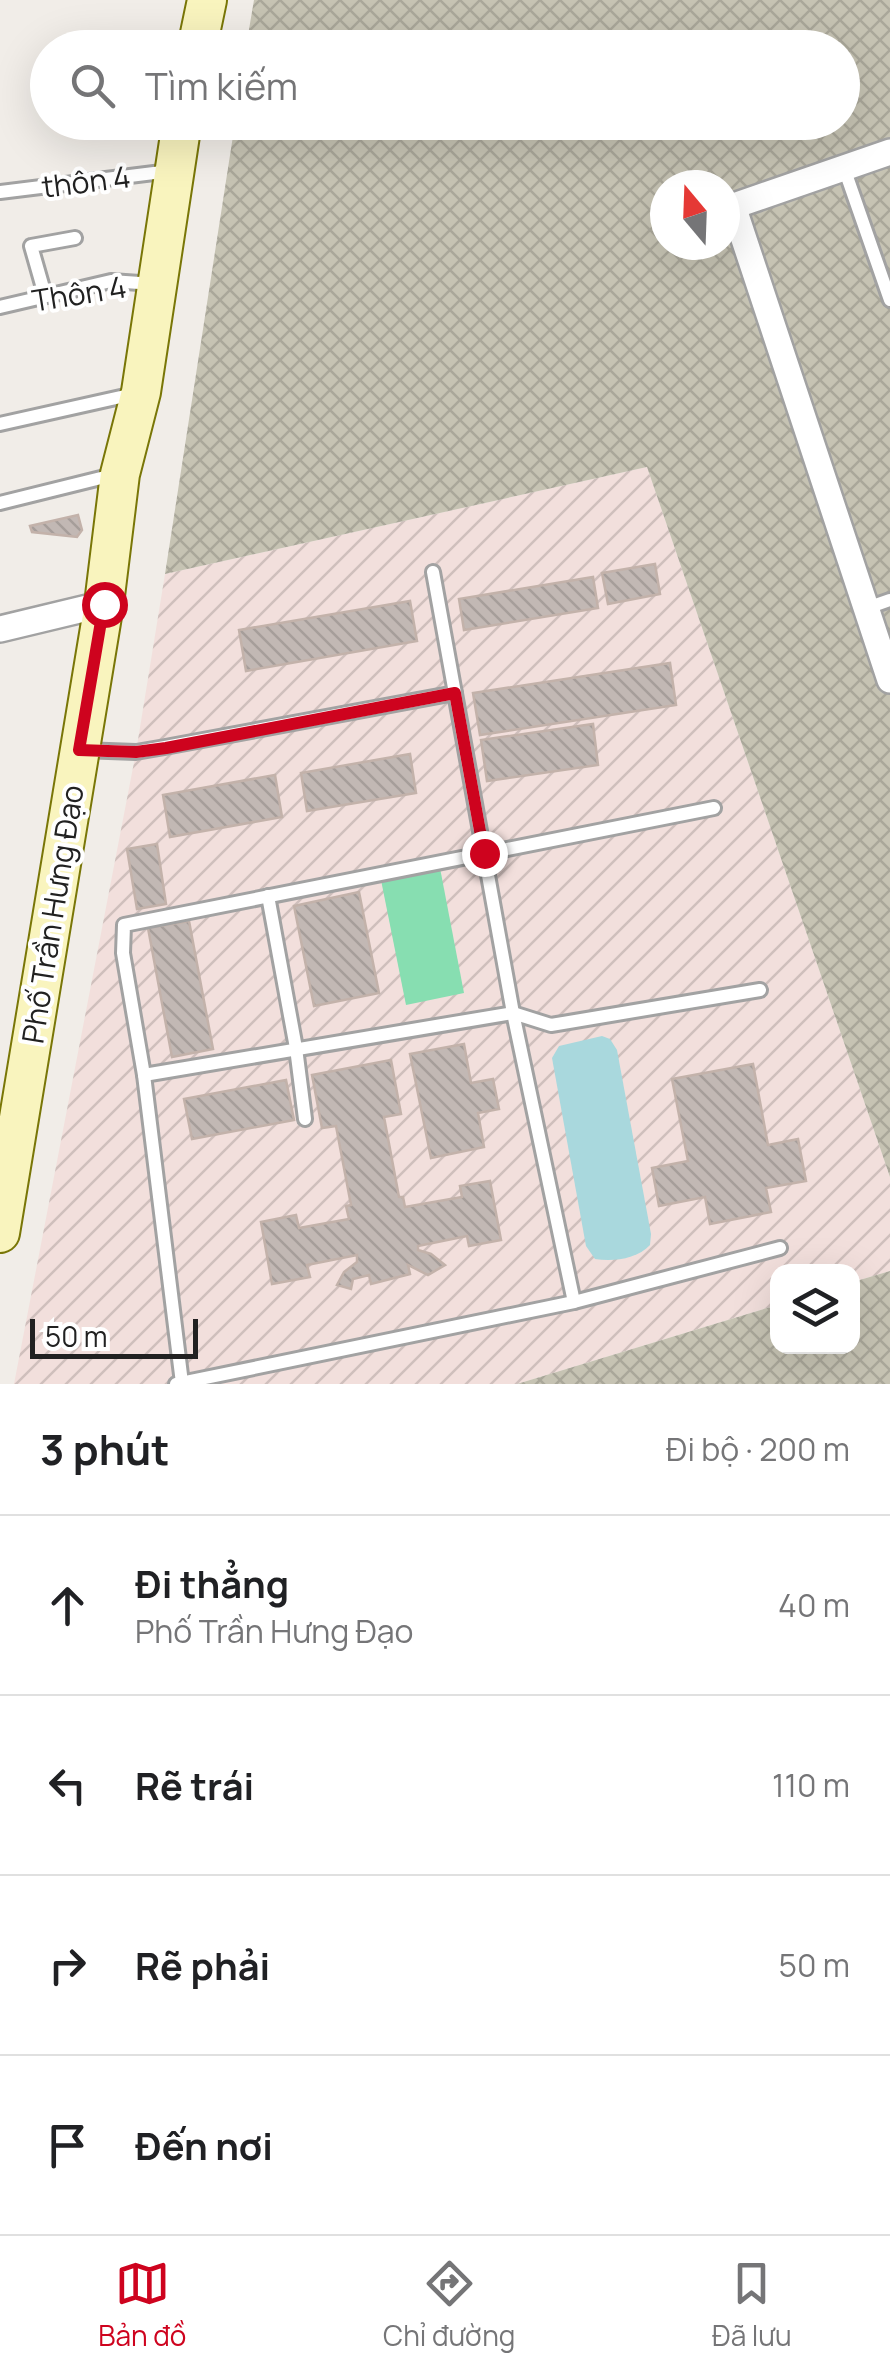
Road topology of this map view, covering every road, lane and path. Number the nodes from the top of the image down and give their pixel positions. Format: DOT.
graph roads {
  1 [pos="207,0"];
  2 [pos="201,30"];
  3 [pos="178,140"];
  4 [pos="890,152"];
  5 [pos="844,168"];
  6 [pos="172,170"];
  7 [pos="0,192"];
  8 [pos="740,203"];
  9 [pos="740,236"];
  10 [pos="75,238"];
  11 [pos="158,284"];
  12 [pos="45,295"];
  13 [pos="890,300"];
  14 [pos="0,308"];
  15 [pos="141,392"];
  16 [pos="0,424"];
  17 [pos="120,474"];
  18 [pos="0,502"];
  19 [pos="433,572"];
  20 [pos="104,604"];
  21 [pos="878,604"];
  22 [pos="0,629"];
  23 [pos="890,680"];
  24 [pos="455,693"];
  25 [pos="79,750"];
  26 [pos="714,808"];
  27 [pos="484,853"];
  28 [pos="268,896"];
  29 [pos="760,990"];
  30 [pos="513,1013"];
  31 [pos="296,1048"];
  32 [pos="144,1075"];
  33 [pos="305,1119"];
  34 [pos="0,1233"];
  35 [pos="780,1248"];
  36 [pos="574,1302"];
  37 [pos="179,1383"];
  1 -- 2 [label="street"];
  3 -- 6 [label="street, Phố Trần Hưng Đạo"];
  4 -- 5 [label="street"];
  5 -- 8 [label="street"];
  5 -- 13 [label="lane"];
  6 -- 7 [label="lane, thôn 4"];
  6 -- 11 [label="street, Phố Trần Hưng Đạo"];
  9 -- 21 [label="street"];
  10 -- 12 [label="lane"];
  11 -- 12 [label="lane, Thôn 4"];
  11 -- 15 [label="street, Phố Trần Hưng Đạo"];
  12 -- 14 [label="lane, Thôn 4"];
  15 -- 16 [label="lane"];
  15 -- 17 [label="street, Phố Trần Hưng Đạo"];
  17 -- 18 [label="lane"];
  17 -- 20 [label="street, Phố Trần Hưng Đạo"];
  19 -- 24 [label="lane"];
  20 -- 22 [label="street"];
  20 -- 25 [label="street, Phố Trần Hưng Đạo"];
  21 -- 23 [label="street"];
  24 -- 25 [label="lane"];
  24 -- 27 [label="lane"];
  25 -- 34 [label="street, Phố Trần Hưng Đạo"];
  26 -- 27 [label="lane"];
  27 -- 28 [label="lane"];
  27 -- 30 [label="lane"];
  28 -- 31 [label="lane"];
  28 -- 32 [label="lane"];
  29 -- 30 [label="lane"];
  30 -- 31 [label="lane"];
  30 -- 36 [label="lane"];
  31 -- 32 [label="lane"];
  31 -- 33 [label="lane"];
  32 -- 37 [label="lane"];
  35 -- 36 [label="lane"];
  36 -- 37 [label="lane"];
}
